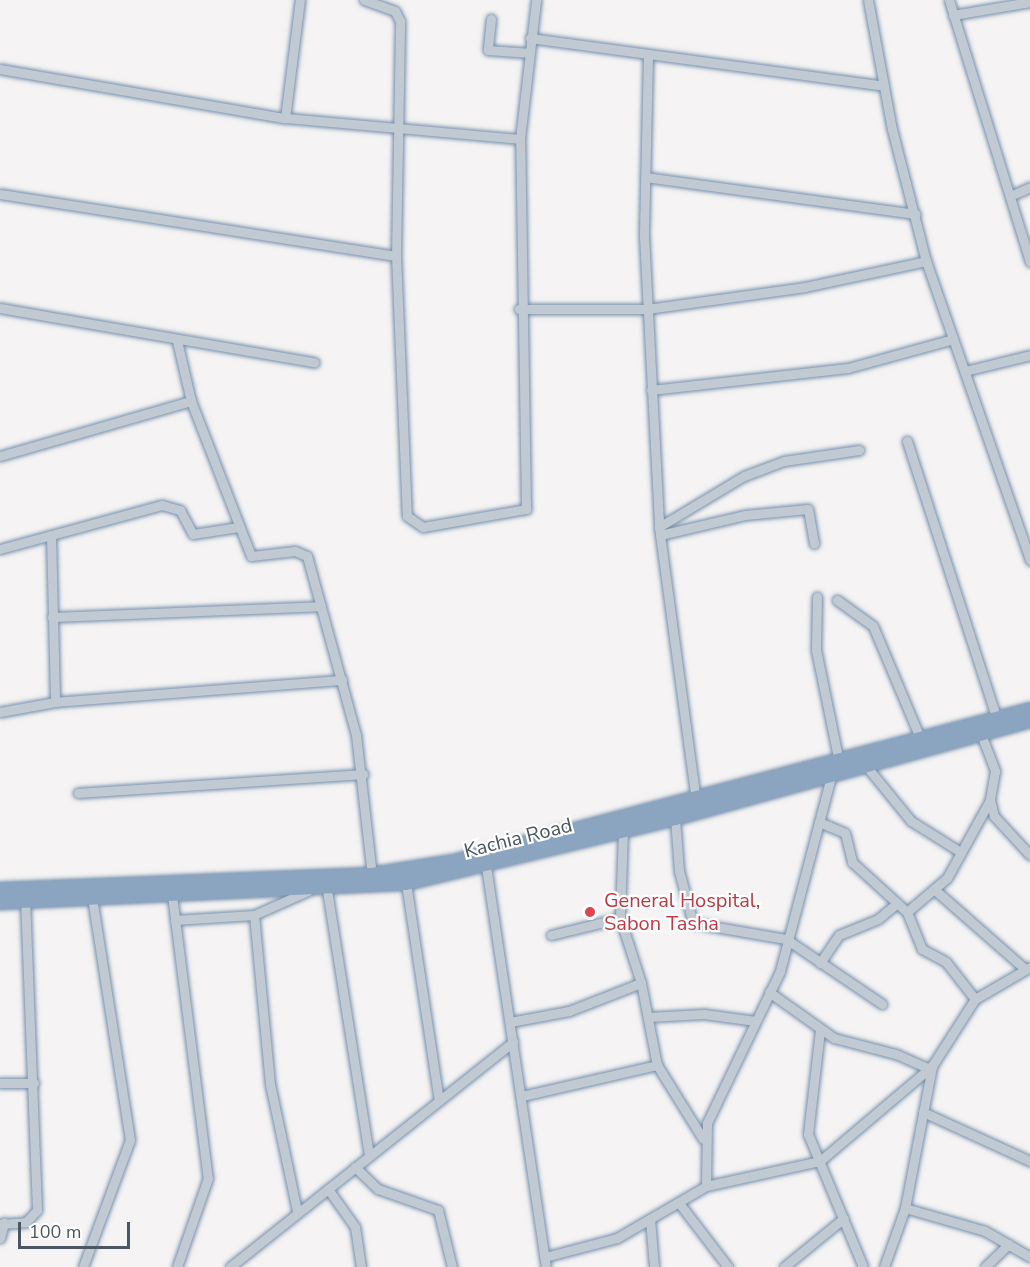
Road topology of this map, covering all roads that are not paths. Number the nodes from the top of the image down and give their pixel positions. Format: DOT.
graph roads {
  1 [pos="300,0"];
  2 [pos="364,0"];
  3 [pos="536,0"];
  4 [pos="868,0"];
  5 [pos="949,0"];
  6 [pos="1030,2"];
  7 [pos="953,15"];
  8 [pos="491,19"];
  9 [pos="530,38"];
  10 [pos="527,53"];
  11 [pos="648,56"];
  12 [pos="0,69"];
  13 [pos="884,86"];
  14 [pos="285,118"];
  15 [pos="395,130"];
  16 [pos="520,139"];
  17 [pos="645,177"];
  18 [pos="1030,187"];
  19 [pos="0,194"];
  20 [pos="1010,196"];
  21 [pos="915,214"];
  22 [pos="1028,241"];
  23 [pos="396,256"];
  24 [pos="926,261"];
  25 [pos="1030,262"];
  26 [pos="0,308"];
  27 [pos="519,309"];
  28 [pos="648,309"];
  29 [pos="950,340"];
  30 [pos="177,341"];
  31 [pos="1030,355"];
  32 [pos="314,362"];
  33 [pos="965,371"];
  34 [pos="651,390"];
  35 [pos="191,401"];
  36 [pos="907,441"];
  37 [pos="859,450"];
  38 [pos="0,456"];
  39 [pos="238,527"];
  40 [pos="660,531"];
  41 [pos="51,535"];
  42 [pos="814,543"];
  43 [pos="0,549"];
  44 [pos="1030,560"];
  45 [pos="817,597"];
  46 [pos="837,600"];
  47 [pos="321,606"];
  48 [pos="52,617"];
  49 [pos="342,680"];
  50 [pos="55,702"];
  51 [pos="1030,710"];
  52 [pos="0,712"];
  53 [pos="997,719"];
  54 [pos="1030,720"];
  55 [pos="981,734"];
  56 [pos="921,740"];
  57 [pos="839,762"];
  58 [pos="867,767"];
  59 [pos="363,774"];
  60 [pos="831,776"];
  61 [pos="78,793"];
  62 [pos="990,800"];
  63 [pos="696,801"];
  64 [pos="675,818"];
  65 [pos="819,822"];
  66 [pos="623,831"];
  67 [pos="959,851"];
  68 [pos="1030,855"];
  69 [pos="486,866"];
  70 [pos="372,875"];
  71 [pos="406,883"];
  72 [pos="287,885"];
  73 [pos="0,890"];
  74 [pos="327,890"];
  75 [pos="935,890"];
  76 [pos="308,891"];
  77 [pos="172,896"];
  78 [pos="92,898"];
  79 [pos="25,901"];
  80 [pos="0,902"];
  81 [pos="897,903"];
  82 [pos="907,912"];
  83 [pos="254,915"];
  84 [pos="620,918"];
  85 [pos="175,920"];
  86 [pos="551,935"];
  87 [pos="786,939"];
  88 [pos="820,963"];
  89 [pos="1027,968"];
  90 [pos="641,983"];
  91 [pos="769,992"];
  92 [pos="975,999"];
  93 [pos="882,1004"];
  94 [pos="648,1017"];
  95 [pos="756,1021"];
  96 [pos="510,1022"];
  97 [pos="820,1030"];
  98 [pos="513,1042"];
  99 [pos="657,1065"];
  100 [pos="931,1068"];
  101 [pos="0,1083"];
  102 [pos="34,1083"];
  103 [pos="522,1096"];
  104 [pos="439,1100"];
  105 [pos="923,1112"];
  106 [pos="704,1139"];
  107 [pos="369,1155"];
  108 [pos="820,1161"];
  109 [pos="1030,1161"];
  110 [pos="355,1167"];
  111 [pos="706,1186"];
  112 [pos="328,1189"];
  113 [pos="679,1203"];
  114 [pos="905,1208"];
  115 [pos="297,1211"];
  116 [pos="844,1218"];
  117 [pos="650,1219"];
  118 [pos="2,1223"];
  119 [pos="0,1238"];
  120 [pos="1009,1244"];
  121 [pos="545,1257"];
  122 [pos="1030,1257"];
  123 [pos="82,1267"];
  124 [pos="177,1267"];
  125 [pos="230,1267"];
  126 [pos="361,1267"];
  127 [pos="452,1267"];
  128 [pos="546,1267"];
  129 [pos="654,1267"];
  130 [pos="728,1267"];
  131 [pos="784,1267"];
  132 [pos="863,1267"];
  133 [pos="884,1267"];
  134 [pos="985,1267"];
  1 -- 14 [label="street"];
  2 -- 15 [label="street"];
  3 -- 9 [label="street"];
  4 -- 13 [label="street"];
  5 -- 7 [label="street"];
  6 -- 7 [label="street"];
  7 -- 20 [label="street"];
  8 -- 10 [label="street"];
  9 -- 10 [label="street"];
  9 -- 11 [label="street"];
  10 -- 16 [label="street"];
  11 -- 13 [label="street"];
  11 -- 17 [label="street"];
  12 -- 14 [label="street"];
  13 -- 21 [label="street"];
  14 -- 15 [label="street"];
  15 -- 16 [label="street"];
  15 -- 23 [label="street"];
  16 -- 27 [label="street"];
  17 -- 21 [label="street"];
  17 -- 28 [label="street"];
  18 -- 20 [label="street"];
  19 -- 23 [label="street"];
  20 -- 22 [label="street"];
  21 -- 24 [label="street"];
  22 -- 25 [label="street"];
  23 -- 27 [label="street"];
  24 -- 28 [label="street"];
  24 -- 29 [label="street"];
  26 -- 30 [label="street"];
  27 -- 28 [label="street"];
  28 -- 34 [label="street"];
  29 -- 33 [label="street"];
  29 -- 34 [label="street"];
  30 -- 32 [label="street"];
  30 -- 35 [label="street"];
  31 -- 33 [label="street"];
  33 -- 44 [label="street"];
  34 -- 40 [label="street"];
  35 -- 38 [label="street"];
  35 -- 39 [label="street"];
  36 -- 53 [label="street"];
  37 -- 40 [label="street"];
  39 -- 41 [label="street"];
  39 -- 47 [label="street"];
  40 -- 42 [label="street"];
  40 -- 63 [label="street"];
  41 -- 43 [label="street"];
  41 -- 48 [label="street"];
  45 -- 57 [label="street"];
  46 -- 56 [label="street"];
  47 -- 48 [label="street"];
  47 -- 49 [label="street"];
  48 -- 50 [label="street"];
  49 -- 50 [label="street"];
  49 -- 59 [label="street"];
  50 -- 52 [label="street"];
  51 -- 53 [label="highway, Kachia Road"];
  53 -- 56 [label="highway, Kachia Road"];
  54 -- 55 [label="highway, Kachia Road"];
  55 -- 58 [label="highway, Kachia Road"];
  55 -- 62 [label="street"];
  56 -- 57 [label="highway, Kachia Road"];
  57 -- 63 [label="highway, Kachia Road"];
  58 -- 60 [label="highway, Kachia Road"];
  58 -- 67 [label="street"];
  59 -- 61 [label="street"];
  59 -- 70 [label="street"];
  60 -- 64 [label="highway, Kachia Road"];
  60 -- 65 [label="street"];
  62 -- 67 [label="street"];
  62 -- 68 [label="street"];
  63 -- 70 [label="highway, Kachia Road"];
  64 -- 66 [label="highway, Kachia Road"];
  64 -- 87 [label="street"];
  65 -- 81 [label="street"];
  65 -- 87 [label="street"];
  66 -- 69 [label="highway, Kachia Road"];
  66 -- 84 [label="street"];
  67 -- 75 [label="street"];
  69 -- 71 [label="highway, Kachia Road"];
  69 -- 96 [label="street"];
  70 -- 72 [label="highway, Kachia Road"];
  71 -- 74 [label="highway, Kachia Road"];
  71 -- 104 [label="street"];
  72 -- 73 [label="highway, Kachia Road"];
  72 -- 76 [label="highway, Kachia Road"];
  72 -- 77 [label="highway, Kachia Road"];
  74 -- 76 [label="highway, Kachia Road"];
  74 -- 107 [label="street"];
  75 -- 82 [label="street"];
  75 -- 89 [label="street"];
  76 -- 83 [label="street"];
  77 -- 78 [label="highway, Kachia Road"];
  77 -- 85 [label="street"];
  78 -- 79 [label="highway, Kachia Road"];
  78 -- 123 [label="street"];
  79 -- 80 [label="highway, Kachia Road"];
  79 -- 102 [label="street"];
  81 -- 82 [label="street"];
  81 -- 88 [label="street"];
  82 -- 92 [label="street"];
  83 -- 85 [label="street"];
  83 -- 115 [label="street"];
  84 -- 86 [label="street"];
  84 -- 90 [label="street"];
  85 -- 124 [label="street"];
  87 -- 88 [label="street"];
  87 -- 91 [label="street"];
  88 -- 93 [label="street"];
  89 -- 92 [label="street"];
  90 -- 94 [label="street"];
  90 -- 96 [label="street"];
  91 -- 95 [label="street"];
  91 -- 97 [label="street"];
  92 -- 100 [label="street"];
  94 -- 95 [label="street"];
  94 -- 99 [label="street"];
  95 -- 106 [label="street"];
  96 -- 98 [label="street"];
  97 -- 100 [label="street"];
  97 -- 108 [label="street"];
  98 -- 103 [label="street"];
  98 -- 104 [label="street"];
  99 -- 103 [label="street"];
  99 -- 106 [label="street"];
  100 -- 105 [label="street"];
  100 -- 108 [label="street"];
  101 -- 102 [label="street"];
  102 -- 118 [label="street"];
  103 -- 121 [label="street"];
  104 -- 107 [label="street"];
  105 -- 109 [label="street"];
  105 -- 114 [label="street"];
  106 -- 111 [label="street"];
  107 -- 110 [label="street"];
  108 -- 111 [label="street"];
  108 -- 116 [label="street"];
  110 -- 112 [label="street"];
  110 -- 127 [label="street"];
  111 -- 113 [label="street"];
  112 -- 115 [label="street"];
  112 -- 126 [label="street"];
  113 -- 117 [label="street"];
  113 -- 130 [label="street"];
  114 -- 120 [label="street"];
  114 -- 133 [label="street"];
  115 -- 125 [label="street"];
  116 -- 131 [label="street"];
  116 -- 132 [label="street"];
  117 -- 121 [label="street"];
  117 -- 129 [label="street"];
  118 -- 119 [label="street"];
  120 -- 122 [label="street"];
  120 -- 134 [label="street"];
  121 -- 128 [label="street"];
}
